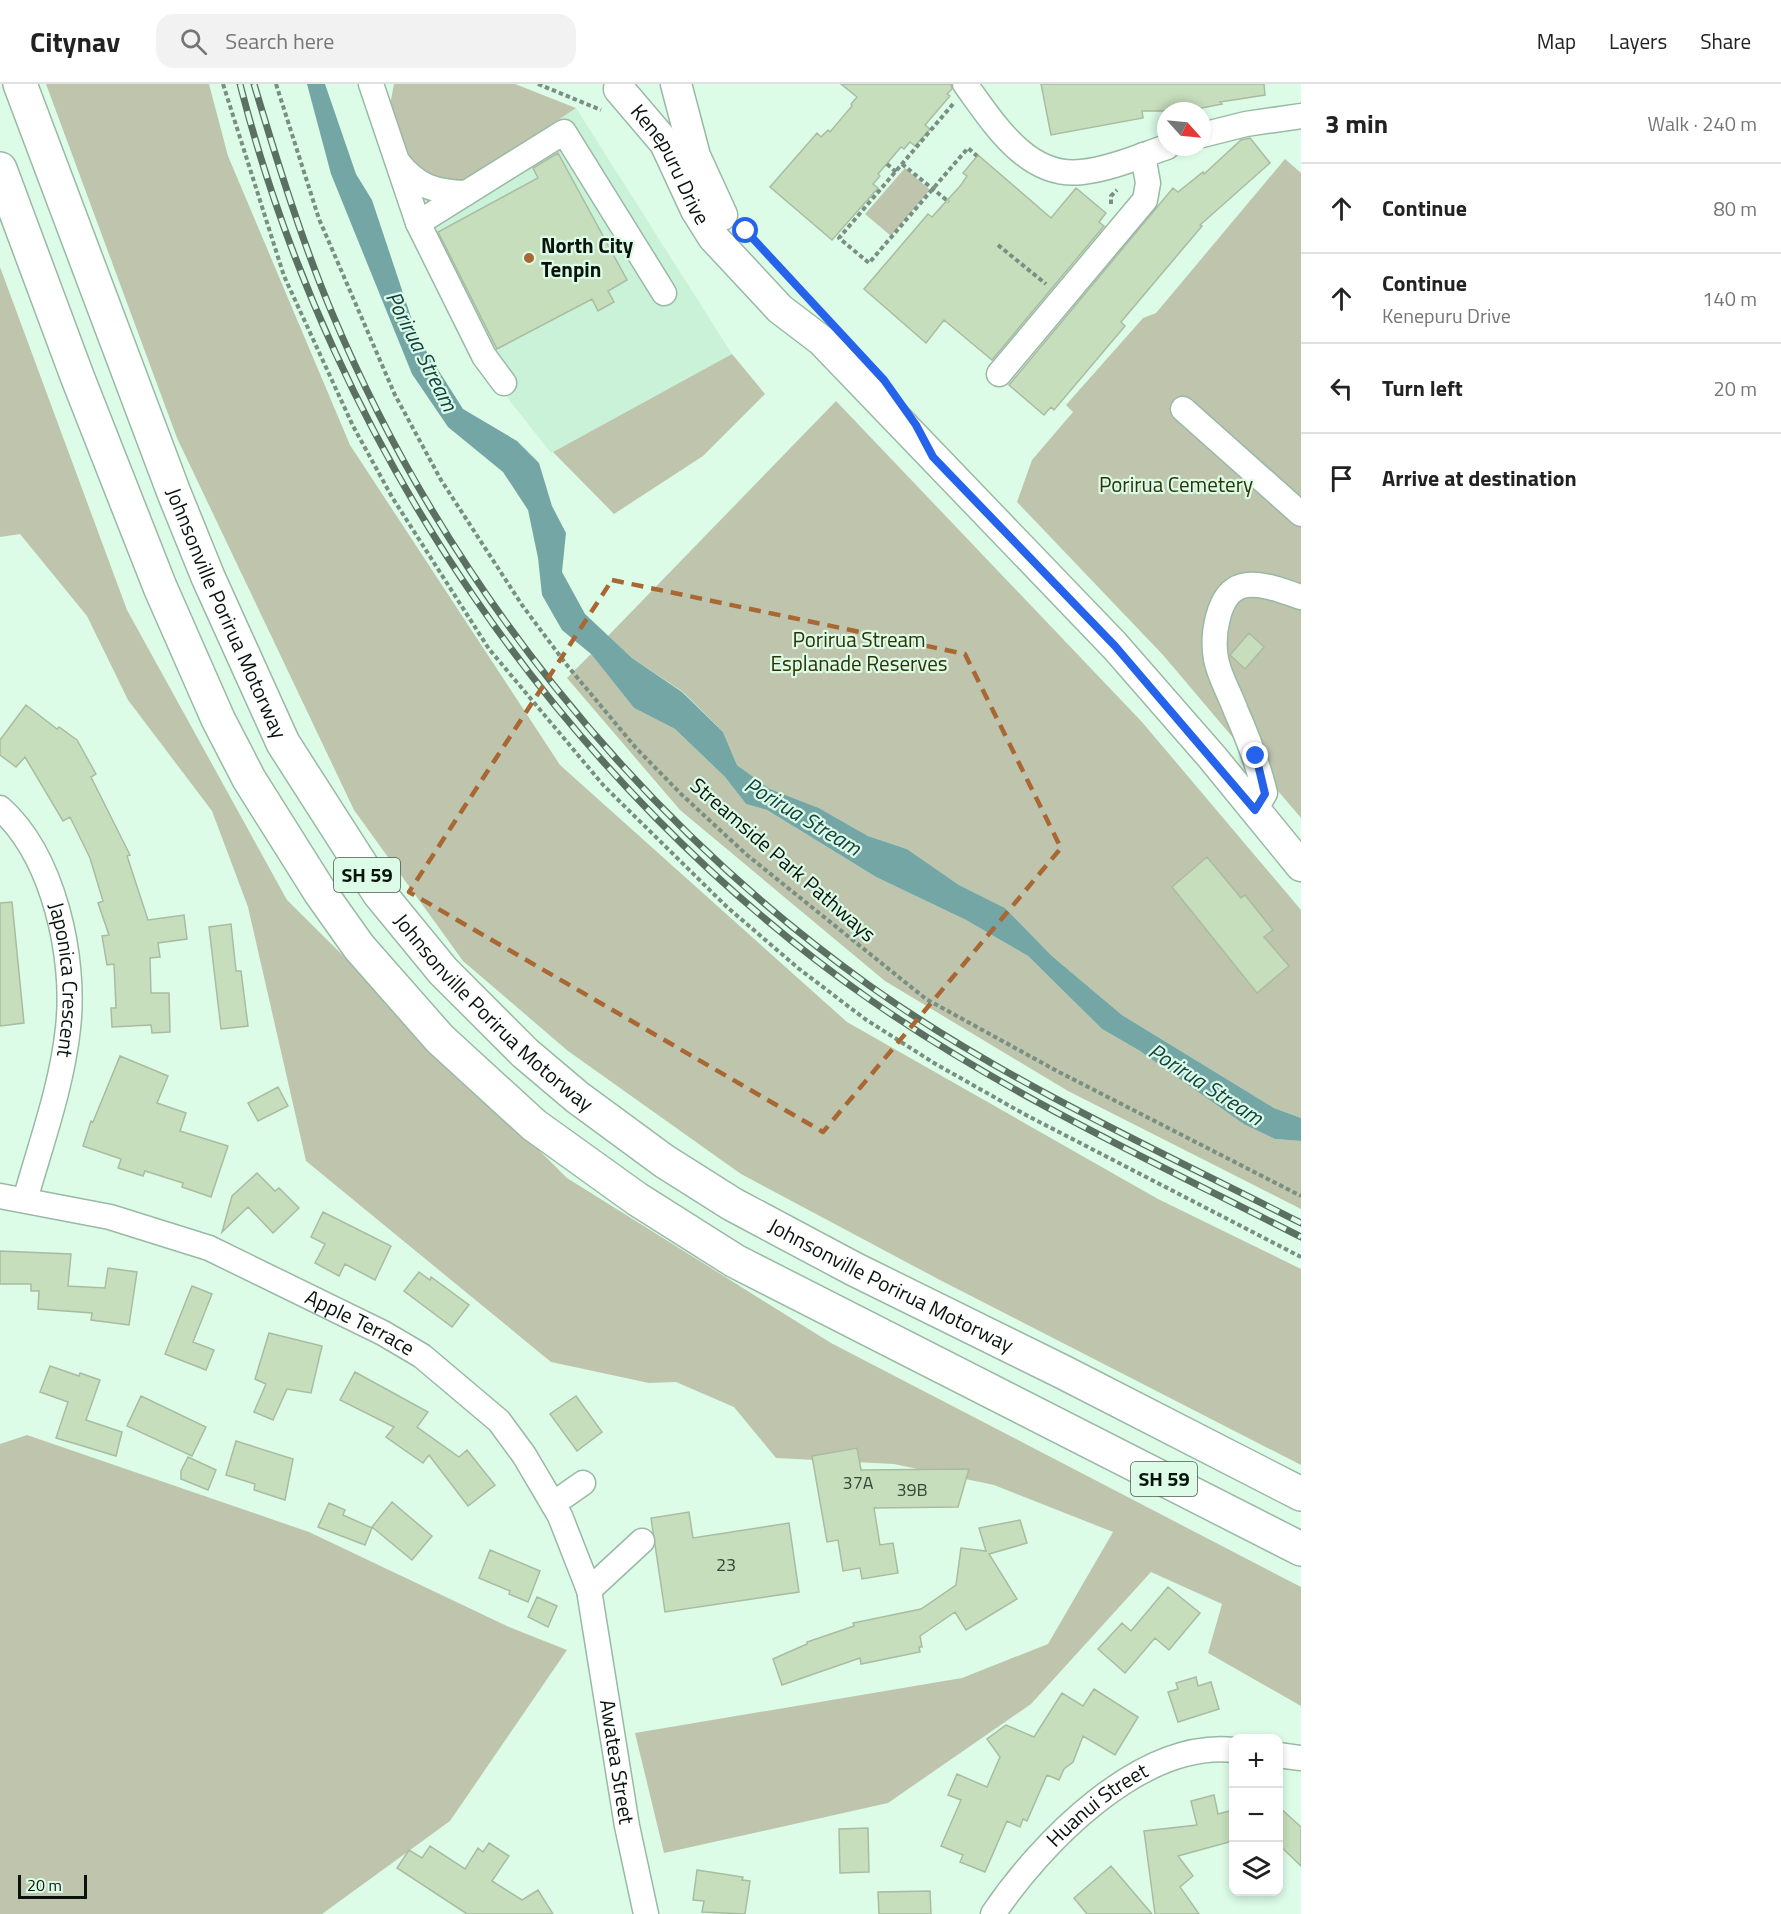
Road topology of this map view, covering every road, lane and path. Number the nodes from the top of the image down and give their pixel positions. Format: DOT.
graph roads {
  1 [pos="20,84"];
  2 [pos="224,84"];
  3 [pos="276,84"];
  4 [pos="370,84"];
  5 [pos="538,84"];
  6 [pos="676,84"];
  7 [pos="612,90"];
  8 [pos="961,92"];
  9 [pos="1301,116"];
  10 [pos="1211,133"];
  11 [pos="1157,150"];
  12 [pos="1143,155"];
  13 [pos="977,156"];
  14 [pos="395,158"];
  15 [pos="887,164"];
  16 [pos="902,164"];
  17 [pos="0,169"];
  18 [pos="896,172"];
  19 [pos="932,189"];
  20 [pos="466,193"];
  21 [pos="949,202"];
  22 [pos="418,223"];
  23 [pos="998,244"];
  24 [pos="664,293"];
  25 [pos="1062,298"];
  26 [pos="822,341"];
  27 [pos="999,374"];
  28 [pos="504,383"];
  29 [pos="1184,409"];
  30 [pos="1301,514"];
  31 [pos="1301,597"];
  32 [pos="0,808"];
  33 [pos="1255,810"];
  34 [pos="1301,866"];
  35 [pos="0,1196"];
  36 [pos="1301,1196"];
  37 [pos="25,1200"];
  38 [pos="1301,1257"];
  39 [pos="583,1483"];
  40 [pos="1301,1494"];
  41 [pos="554,1504"];
  42 [pos="642,1541"];
  43 [pos="1301,1549"];
  44 [pos="591,1599"];
  45 [pos="1229,1749"];
  46 [pos="1283,1756"];
  47 [pos="1301,1758"];
  48 [pos="646,1914"];
  49 [pos="993,1914"];
  1 -- 40 [label="highway, Johnsonville Porirua Motorway / SH 59"];
  2 -- 38 [label="path"];
  3 -- 36 [label="path, Streamside Park Pathways"];
  4 -- 14 [label="street"];
  5 -- 7 [label="path"];
  6 -- 26 [label="main road, Kenepuru Drive"];
  7 -- 26 [label="main road, Kenepuru Drive"];
  8 -- 12 [label="street"];
  8 -- 16 [label="path"];
  9 -- 10 [label="street"];
  11 -- 12 [label="street"];
  12 -- 25 [label="street"];
  13 -- 19 [label="path"];
  14 -- 20 [label="street"];
  14 -- 22 [label="street"];
  15 -- 18 [label="path"];
  16 -- 18 [label="path"];
  16 -- 19 [label="path"];
  17 -- 43 [label="highway, SH 59"];
  18 -- 19 [label="path"];
  19 -- 21 [label="path"];
  20 -- 22 [label="street"];
  20 -- 24 [label="street"];
  22 -- 28 [label="street"];
  23 -- 25 [label="path"];
  25 -- 27 [label="street"];
  26 -- 33 [label="main road, Kenepuru Drive"];
  29 -- 30 [label="street"];
  31 -- 33 [label="street"];
  32 -- 37 [label="street, Japonica Crescent"];
  33 -- 34 [label="main road, Kenepuru Drive"];
  35 -- 37 [label="street, Apple Terrace"];
  37 -- 41 [label="street, Apple Terrace"];
  39 -- 41 [label="street"];
  41 -- 44 [label="street, Apple Terrace"];
  42 -- 44 [label="street"];
  44 -- 48 [label="street, Awatea Street"];
  45 -- 49 [label="street, Huanui Street"];
  46 -- 47 [label="street"];
}
